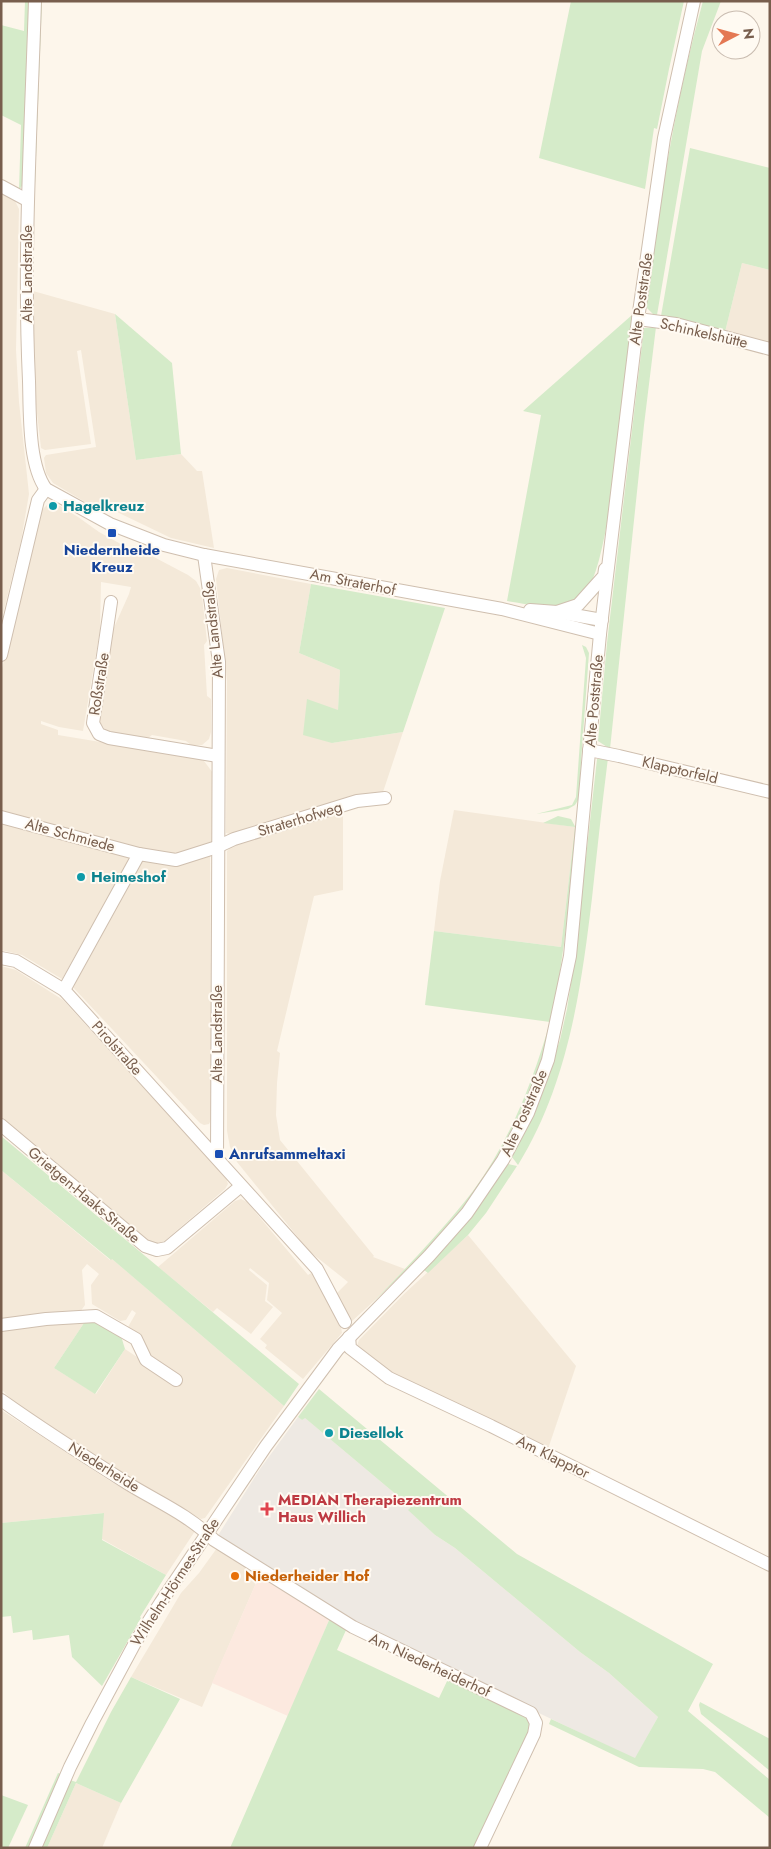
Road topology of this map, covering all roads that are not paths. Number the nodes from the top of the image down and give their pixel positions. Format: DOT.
graph roads {
  1 [pos="35,1"];
  2 [pos="694,1"];
  3 [pos="1,186"];
  4 [pos="27,200"];
  5 [pos="638,319"];
  6 [pos="770,349"];
  7 [pos="46,489"];
  8 [pos="613,535"];
  9 [pos="204,555"];
  10 [pos="111,602"];
  11 [pos="502,609"];
  12 [pos="557,612"];
  13 [pos="602,620"];
  14 [pos="600,634"];
  15 [pos="1,654"];
  16 [pos="589,750"];
  17 [pos="218,756"];
  18 [pos="770,792"];
  19 [pos="384,798"];
  20 [pos="1,817"];
  21 [pos="218,847"];
  22 [pos="139,854"];
  23 [pos="1,958"];
  24 [pos="64,990"];
  25 [pos="1,1125"];
  26 [pos="217,1158"];
  27 [pos="241,1186"];
  28 [pos="345,1322"];
  29 [pos="1,1325"];
  30 [pos="348,1337"];
  31 [pos="176,1380"];
  32 [pos="1,1400"];
  33 [pos="207,1533"];
  34 [pos="770,1565"];
  35 [pos="35,1848"];
  36 [pos="480,1848"];
  1 -- 4 [label="street, Alte Landstraße"];
  2 -- 5 [label="street, Alte Poststraße"];
  3 -- 4 [label="street"];
  4 -- 7 [label="street, Alte Landstraße"];
  5 -- 6 [label="street, Schinkelshütte"];
  5 -- 8 [label="street, Alte Poststraße"];
  7 -- 9 [label="street"];
  7 -- 15 [label="street"];
  8 -- 12 [label="street, Am Straterhof"];
  8 -- 13 [label="street, Alte Poststraße"];
  9 -- 11 [label="street, Am Straterhof"];
  9 -- 17 [label="street, Alte Landstraße"];
  10 -- 17 [label="street, Roßstraße"];
  11 -- 12 [label="street, Am Straterhof"];
  11 -- 14 [label="street, Am Straterhof"];
  12 -- 13 [label="street, Am Straterhof"];
  13 -- 14 [label="street, Alte Poststraße"];
  14 -- 16 [label="street, Alte Poststraße"];
  16 -- 18 [label="street, Klapptorfeld"];
  16 -- 30 [label="street, Alte Poststraße"];
  17 -- 21 [label="street, Alte Landstraße"];
  19 -- 21 [label="street, Straterhofweg"];
  20 -- 22 [label="street, Alte Schmiede"];
  21 -- 22 [label="street, Alte Schmiede"];
  21 -- 26 [label="street, Alte Landstraße"];
  22 -- 24 [label="street"];
  23 -- 24 [label="street, Pirolstraße"];
  24 -- 26 [label="street, Pirolstraße"];
  25 -- 27 [label="street, Grietgen-Haaks-Straße"];
  26 -- 27 [label="street"];
  27 -- 28 [label="street"];
  29 -- 31 [label="street"];
  30 -- 33 [label="street, Wilhelm-Hörmes-Straße"];
  30 -- 34 [label="street, Am Klapptor"];
  32 -- 33 [label="street, Niederheide"];
  33 -- 35 [label="street, Wilhelm-Hörmes-Straße"];
  33 -- 36 [label="street, Am Niederheiderhof"];
}
